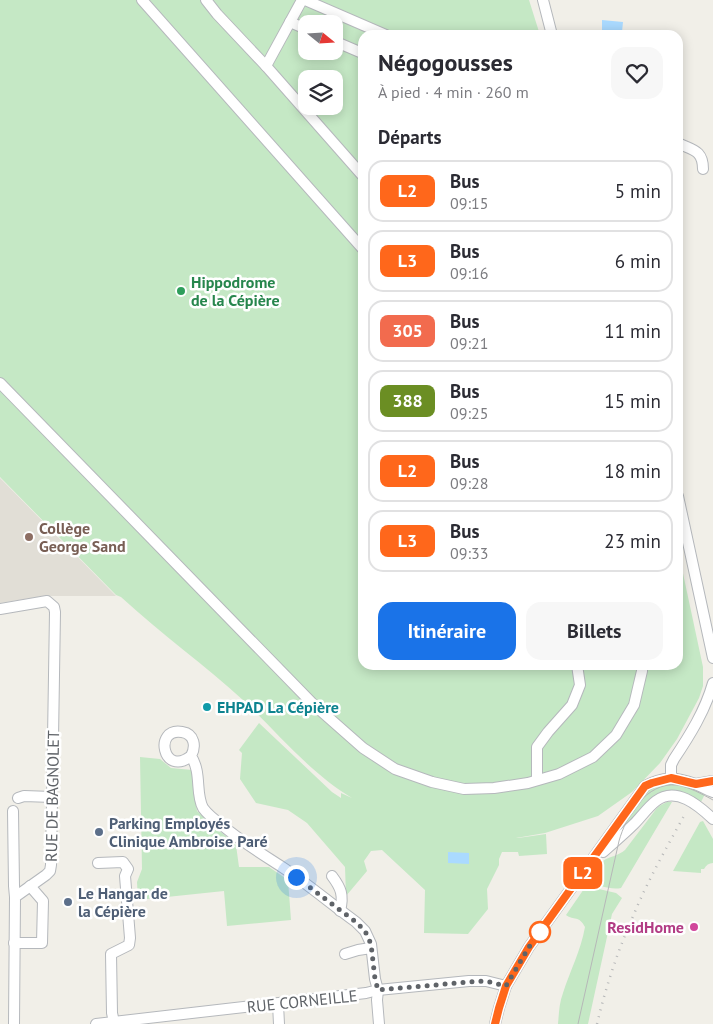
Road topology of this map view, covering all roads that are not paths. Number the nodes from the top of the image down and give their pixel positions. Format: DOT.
graph roads {
  1 [pos="142,0"];
  2 [pos="206,0"];
  3 [pos="304,0"];
  4 [pos="543,0"];
  5 [pos="290,22"];
  6 [pos="298,26"];
  7 [pos="374,30"];
  8 [pos="551,30"];
  9 [pos="343,45"];
  10 [pos="358,51"];
  11 [pos="266,66"];
  12 [pos="683,146"];
  13 [pos="703,169"];
  14 [pos="358,170"];
  15 [pos="358,243"];
  16 [pos="0,382"];
  17 [pos="683,519"];
  18 [pos="0,608"];
  19 [pos="713,658"];
  20 [pos="578,670"];
  21 [pos="642,670"];
  22 [pos="713,683"];
  23 [pos="191,756"];
  24 [pos="671,778"];
  25 [pos="537,780"];
  26 [pos="713,781"];
  27 [pos="696,784"];
  28 [pos="713,792"];
  29 [pos="52,797"];
  30 [pos="18,798"];
  31 [pos="13,811"];
  32 [pos="713,819"];
  33 [pos="98,863"];
  34 [pos="591,863"];
  35 [pos="332,876"];
  36 [pos="30,886"];
  37 [pos="15,897"];
  38 [pos="340,911"];
  39 [pos="14,943"];
  40 [pos="372,948"];
  41 [pos="345,954"];
  42 [pos="506,986"];
  43 [pos="378,990"];
  44 [pos="278,1004"];
  45 [pos="114,1022"];
  46 [pos="14,1024"];
  47 [pos="96,1024"];
  48 [pos="279,1024"];
  49 [pos="379,1024"];
  50 [pos="495,1024"];
  1 -- 15 [label="street"];
  2 -- 11 [label="street"];
  3 -- 5 [label="street"];
  3 -- 7 [label="street"];
  4 -- 8 [label="street"];
  5 -- 6 [label="street"];
  5 -- 11 [label="street"];
  9 -- 10 [label="street"];
  11 -- 14 [label="street"];
  12 -- 13 [label="street"];
  16 -- 25 [label="street"];
  17 -- 19 [label="street"];
  18 -- 29 [label="street, RUE DE BAGNOLET"];
  20 -- 25 [label="street"];
  21 -- 25 [label="street"];
  22 -- 24 [label="street"];
  23 -- 38 [label="street"];
  24 -- 27 [label="street"];
  24 -- 34 [label="street"];
  26 -- 27 [label="street"];
  27 -- 28 [label="street"];
  29 -- 30 [label="street"];
  29 -- 36 [label="street, RUE DE BAGNOLET"];
  31 -- 37 [label="street"];
  32 -- 34 [label="street"];
  33 -- 45 [label="street"];
  34 -- 42 [label="street"];
  35 -- 38 [label="street"];
  36 -- 37 [label="street, RUE DE BAGNOLET"];
  36 -- 39 [label="street"];
  37 -- 39 [label="street"];
  38 -- 40 [label="street"];
  39 -- 46 [label="street"];
  40 -- 41 [label="street"];
  40 -- 43 [label="street"];
  42 -- 43 [label="street, RUE CORNEILLE"];
  42 -- 50 [label="street"];
  43 -- 44 [label="street, RUE CORNEILLE"];
  43 -- 49 [label="street"];
  44 -- 45 [label="street, RUE CORNEILLE"];
  44 -- 48 [label="street"];
  45 -- 47 [label="street, RUE CORNEILLE"];
}
